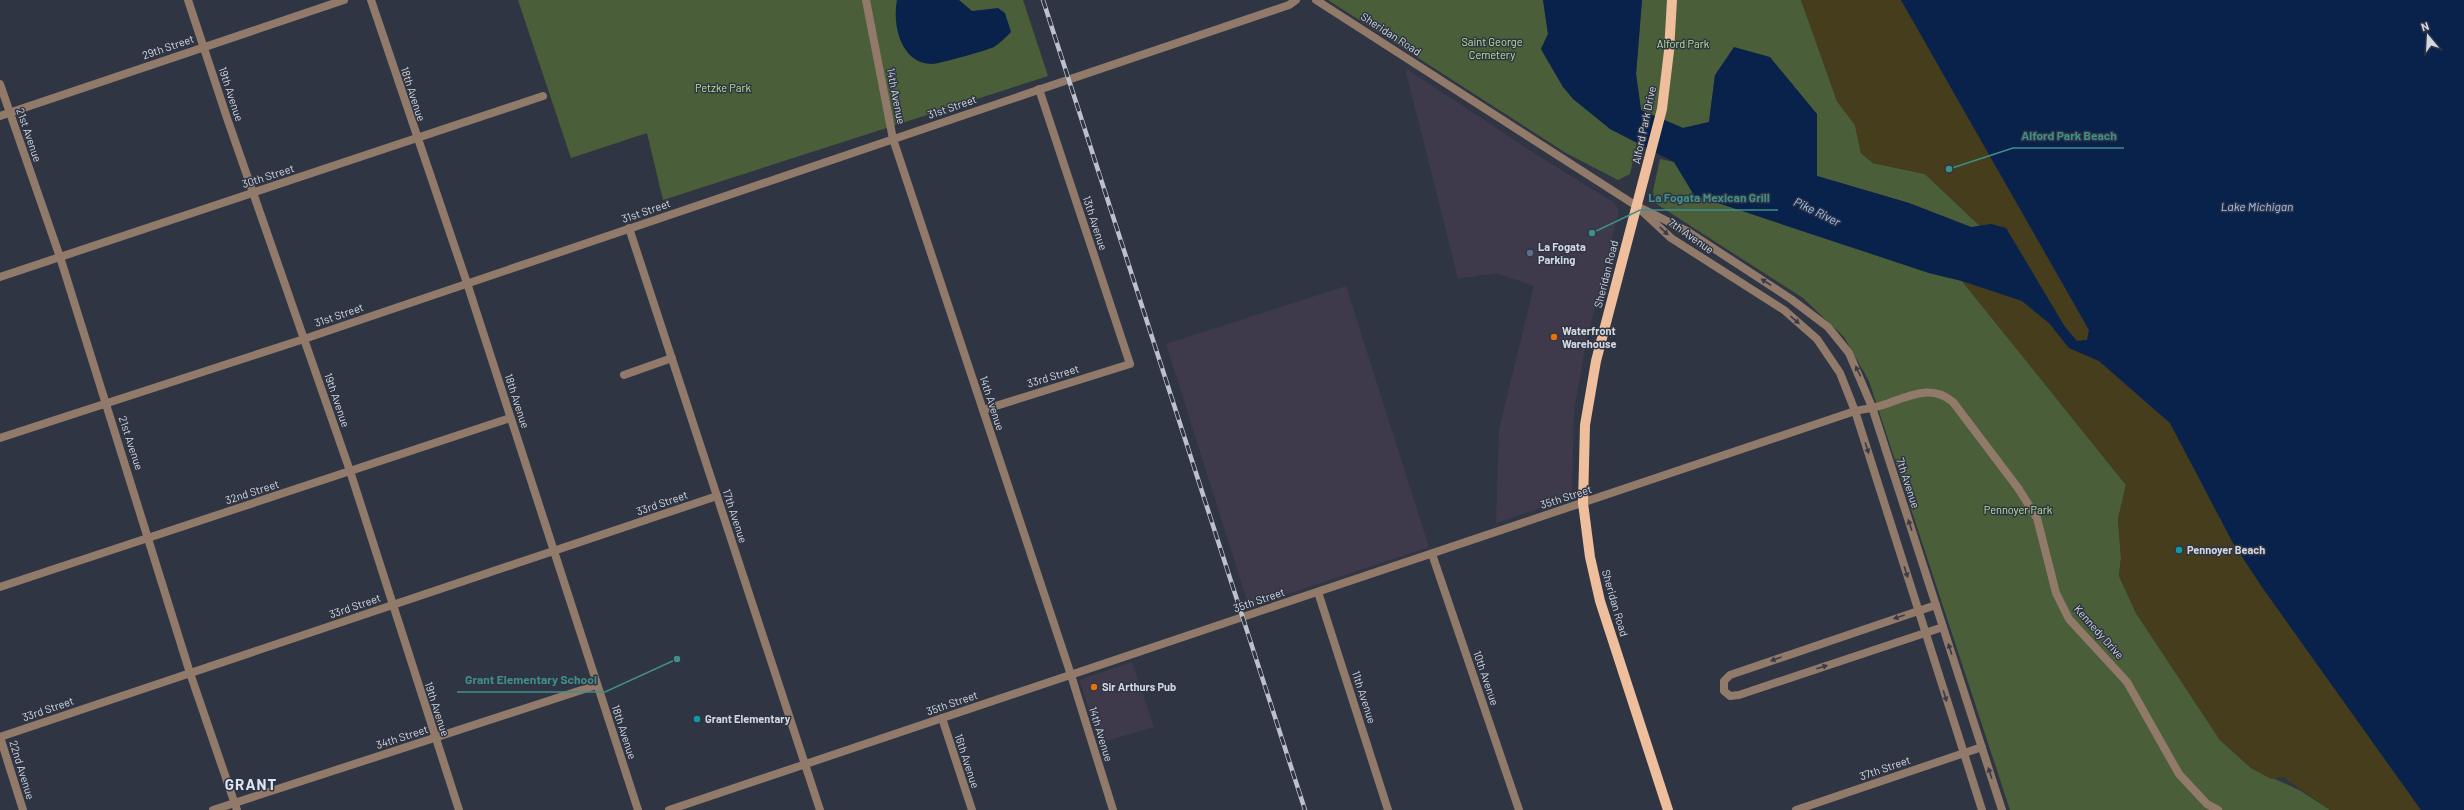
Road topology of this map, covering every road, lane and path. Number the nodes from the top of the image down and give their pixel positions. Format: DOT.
graph roads {
  1 [pos="188,0"];
  2 [pos="344,0"];
  3 [pos="371,0"];
  4 [pos="866,0"];
  5 [pos="1296,0"];
  6 [pos="1316,0"];
  7 [pos="1672,0"];
  8 [pos="204,47"];
  9 [pos="0,84"];
  10 [pos="1039,89"];
  11 [pos="542,96"];
  12 [pos="9,113"];
  13 [pos="0,116"];
  14 [pos="417,139"];
  15 [pos="893,139"];
  16 [pos="253,192"];
  17 [pos="1635,205"];
  18 [pos="629,228"];
  19 [pos="60,257"];
  20 [pos="0,277"];
  21 [pos="467,283"];
  22 [pos="304,339"];
  23 [pos="672,358"];
  24 [pos="1130,364"];
  25 [pos="624,375"];
  26 [pos="106,403"];
  27 [pos="1872,407"];
  28 [pos="983,410"];
  29 [pos="1856,411"];
  30 [pos="510,418"];
  31 [pos="0,438"];
  32 [pos="350,471"];
  33 [pos="717,496"];
  34 [pos="1583,503"];
  35 [pos="149,538"];
  36 [pos="554,551"];
  37 [pos="1432,554"];
  38 [pos="0,587"];
  39 [pos="1318,592"];
  40 [pos="392,605"];
  41 [pos="1936,605"];
  42 [pos="1918,610"];
  43 [pos="1943,627"];
  44 [pos="1926,632"];
  45 [pos="190,673"];
  46 [pos="1071,675"];
  47 [pos="597,685"];
  48 [pos="942,718"];
  49 [pos="0,737"];
  50 [pos="435,738"];
  51 [pos="1982,747"];
  52 [pos="1963,754"];
  53 [pos="805,764"];
  54 [pos="236,806"];
  55 [pos="23,810"];
  56 [pos="213,810"];
  57 [pos="459,810"];
  58 [pos="638,810"];
  59 [pos="669,810"];
  60 [pos="820,810"];
  61 [pos="972,810"];
  62 [pos="1113,810"];
  63 [pos="1388,810"];
  64 [pos="1519,810"];
  65 [pos="1668,810"];
  66 [pos="1796,810"];
  67 [pos="1982,810"];
  68 [pos="2002,810"];
  69 [pos="2218,810"];
  1 -- 8 [label="street, 19th Avenue"];
  2 -- 8 [label="street, 29th Street"];
  3 -- 14 [label="street, 18th Avenue"];
  4 -- 15 [label="street, 14th Avenue"];
  5 -- 10 [label="street, 31st Street"];
  6 -- 17 [label="street, Sheridan Road"];
  7 -- 17 [label="main road, Alford Park Drive"];
  8 -- 12 [label="street, 29th Street"];
  8 -- 16 [label="street, 19th Avenue"];
  9 -- 12 [label="street, 21st Avenue"];
  10 -- 15 [label="street, 31st Street"];
  10 -- 24 [label="street, 13th Avenue"];
  11 -- 14 [label="street, 30th Street"];
  12 -- 13 [label="street, 29th Street"];
  12 -- 19 [label="street, 21st Avenue"];
  14 -- 16 [label="street, 30th Street"];
  14 -- 21 [label="street, 18th Avenue"];
  15 -- 18 [label="street, 31st Street"];
  15 -- 28 [label="street, 14th Avenue"];
  16 -- 19 [label="street, 30th Street"];
  16 -- 22 [label="street, 19th Avenue"];
  27 -- 17 [label="street, 7th Avenue, one-way"];
  17 -- 29 [label="street, 7th Avenue, one-way"];
  17 -- 34 [label="main road, Sheridan Road"];
  18 -- 21 [label="street, 31st Street"];
  18 -- 23 [label="street, 17th Avenue"];
  19 -- 20 [label="street, 30th Street"];
  19 -- 26 [label="street, 21st Avenue"];
  21 -- 22 [label="street, 31st Street"];
  21 -- 30 [label="street, 18th Avenue"];
  22 -- 26 [label="street, 31st Street"];
  22 -- 32 [label="street, 19th Avenue"];
  23 -- 25 [label="street"];
  23 -- 33 [label="street, 17th Avenue"];
  24 -- 28 [label="street, 33rd Street"];
  26 -- 31 [label="street, 31st Street"];
  26 -- 35 [label="street, 21st Avenue"];
  27 -- 29 [label="street, Kennedy Drive"];
  41 -- 27 [label="street, 7th Avenue, one-way"];
  27 -- 69 [label="street, Kennedy Drive"];
  28 -- 46 [label="street, 14th Avenue"];
  29 -- 34 [label="street, 35th Street"];
  29 -- 42 [label="street, 7th Avenue, one-way"];
  30 -- 32 [label="street, 32nd Street"];
  30 -- 36 [label="street, 18th Avenue"];
  32 -- 35 [label="street, 32nd Street"];
  32 -- 40 [label="street, 19th Avenue"];
  33 -- 36 [label="street, 33rd Street"];
  33 -- 53 [label="street, 17th Avenue"];
  34 -- 37 [label="street, 35th Street"];
  34 -- 65 [label="main road, Sheridan Road"];
  35 -- 38 [label="street, 32nd Street"];
  35 -- 45 [label="street, 21st Avenue"];
  36 -- 40 [label="street, 33rd Street"];
  36 -- 47 [label="street, 18th Avenue"];
  37 -- 39 [label="street, 35th Street"];
  37 -- 64 [label="street, 10th Avenue"];
  39 -- 46 [label="street, 35th Street"];
  39 -- 63 [label="street, 11th Avenue"];
  40 -- 45 [label="street, 33rd Street"];
  40 -- 50 [label="street, 19th Avenue"];
  41 -- 42 [label="street"];
  41 -- 43 [label="street, 7th Avenue"];
  42 -- 44 [label="street, 7th Avenue"];
  42 -- 44 [label="street, one-way"];
  43 -- 44 [label="street"];
  51 -- 43 [label="street, 7th Avenue, one-way"];
  44 -- 52 [label="street, 7th Avenue, one-way"];
  45 -- 49 [label="street, 33rd Street"];
  45 -- 54 [label="street, 21st Avenue"];
  46 -- 48 [label="street, 35th Street"];
  46 -- 62 [label="street, 14th Avenue"];
  47 -- 50 [label="street, 34th Street"];
  47 -- 58 [label="street, 18th Avenue"];
  48 -- 53 [label="street, 35th Street"];
  48 -- 61 [label="street, 16th Avenue"];
  49 -- 55 [label="street, 22nd Avenue"];
  50 -- 54 [label="street, 34th Street"];
  50 -- 57 [label="street, 19th Avenue"];
  51 -- 52 [label="street, 37th Street"];
  68 -- 51 [label="street, 7th Avenue, one-way"];
  52 -- 66 [label="street, 37th Street"];
  52 -- 67 [label="street, 7th Avenue"];
  53 -- 59 [label="street, 35th Street"];
  53 -- 60 [label="street, 17th Avenue"];
  54 -- 56 [label="street, 34th Street"];
}
